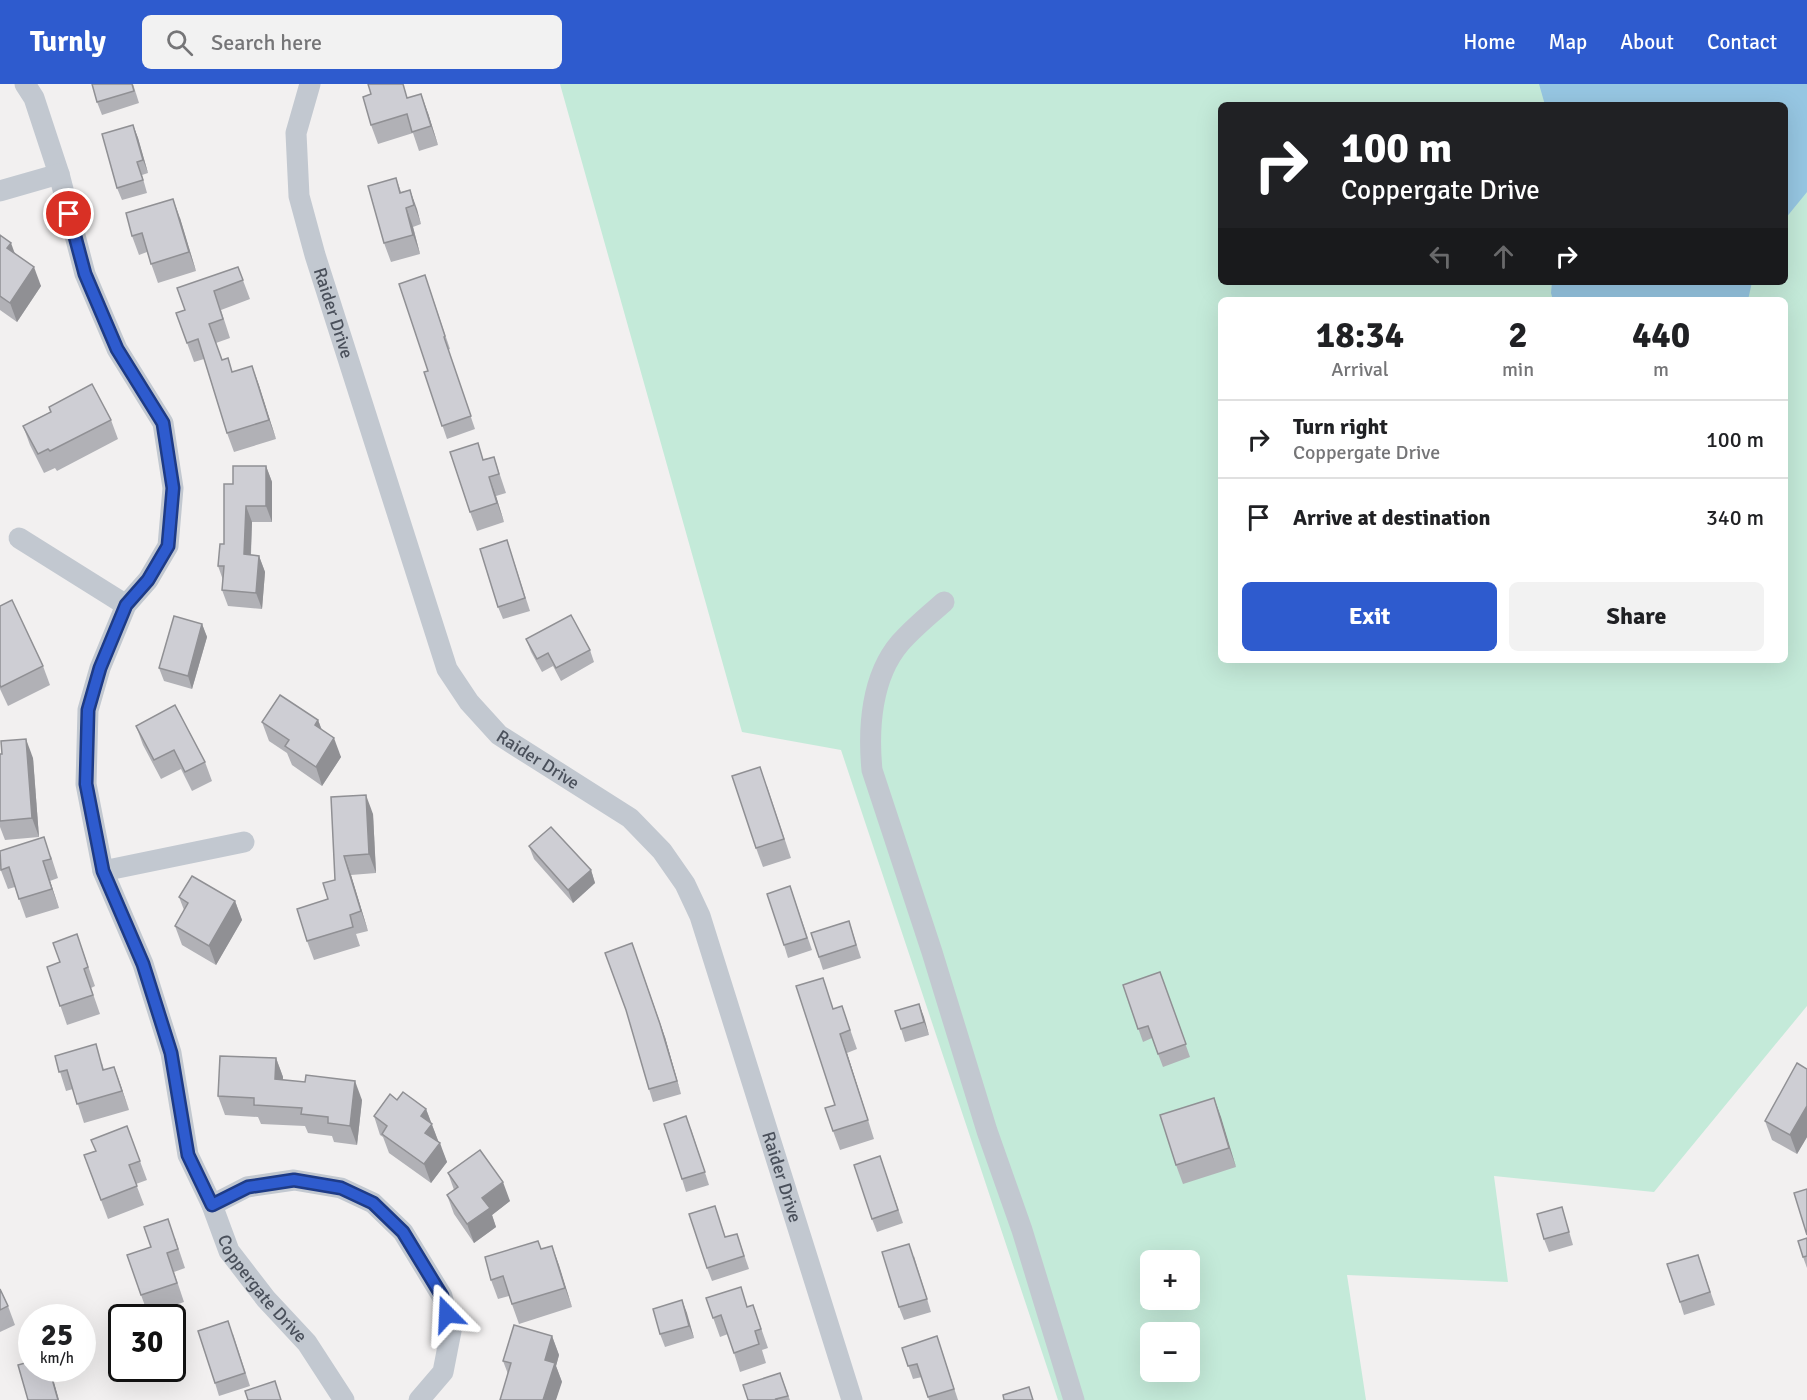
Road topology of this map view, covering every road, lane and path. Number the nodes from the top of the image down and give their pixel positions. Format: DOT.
graph roads {
  1 [pos="25,84"];
  2 [pos="310,84"];
  3 [pos="59,174"];
  4 [pos="0,190"];
  5 [pos="19,538"];
  6 [pos="944,602"];
  7 [pos="126,605"];
  8 [pos="244,842"];
  9 [pos="103,871"];
  10 [pos="212,1205"];
  11 [pos="344,1400"];
  12 [pos="419,1400"];
  13 [pos="852,1400"];
  14 [pos="1074,1400"];
  1 -- 3 [label="street, Coppergate Drive"];
  2 -- 13 [label="street, Raider Drive"];
  3 -- 4 [label="street"];
  3 -- 7 [label="street, Coppergate Drive"];
  5 -- 7 [label="street"];
  6 -- 14 [label="street"];
  7 -- 9 [label="street, Coppergate Drive"];
  8 -- 9 [label="street"];
  9 -- 10 [label="street, Coppergate Drive"];
  10 -- 11 [label="street, Coppergate Drive"];
  10 -- 12 [label="street"];
}
